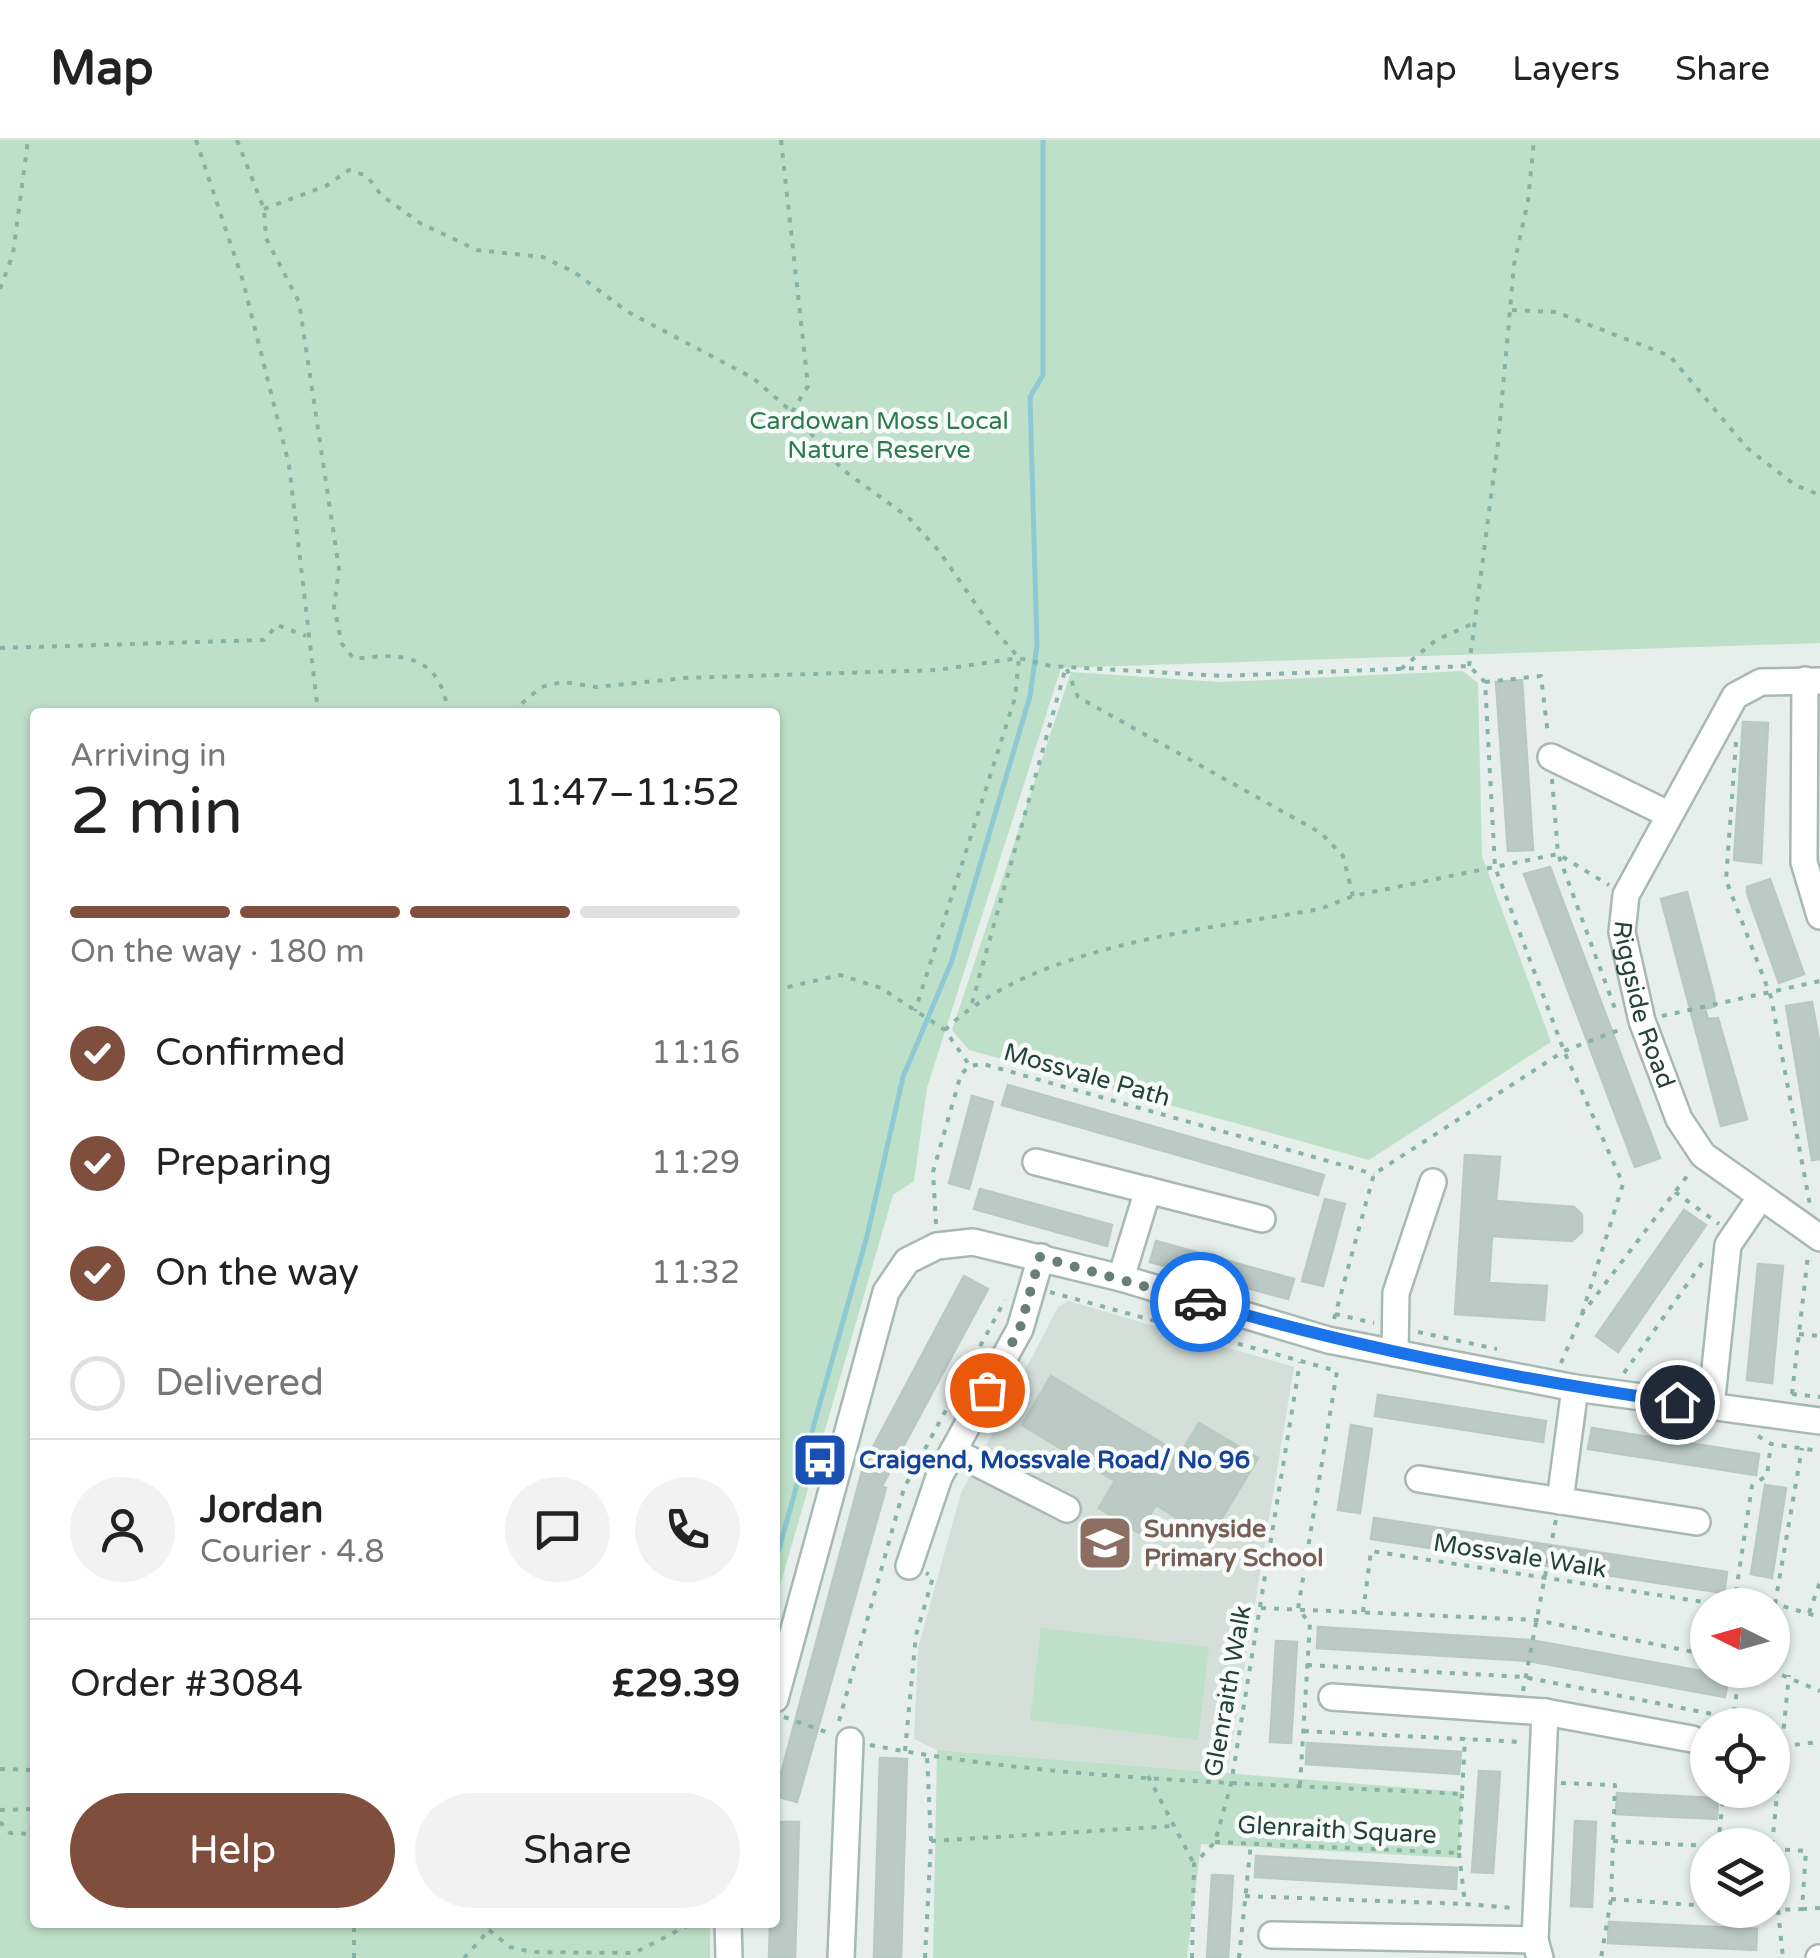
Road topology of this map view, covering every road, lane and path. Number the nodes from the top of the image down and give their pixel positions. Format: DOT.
graph roads {
  1 [pos="28,140"];
  2 [pos="196,140"];
  3 [pos="237,140"];
  4 [pos="781,140"];
  5 [pos="1534,140"];
  6 [pos="264,209"];
  7 [pos="0,290"];
  8 [pos="1512,310"];
  9 [pos="792,412"];
  10 [pos="1820,495"];
  11 [pos="1472,624"];
  12 [pos="308,636"];
  13 [pos="0,648"];
  14 [pos="1019,658"];
  15 [pos="1468,666"];
  16 [pos="1066,667"];
  17 [pos="1401,670"];
  18 [pos="1812,680"];
  19 [pos="1485,682"];
  20 [pos="317,708"];
  21 [pos="447,708"];
  22 [pos="517,708"];
  23 [pos="1736,742"];
  24 [pos="1551,757"];
  25 [pos="1668,814"];
  26 [pos="1558,854"];
  27 [pos="1494,867"];
  28 [pos="1626,895"];
  29 [pos="1353,896"];
  30 [pos="1820,916"];
  31 [pos="1820,980"];
  32 [pos="780,989"];
  33 [pos="1769,992"];
  34 [pos="972,1003"];
  35 [pos="915,1011"];
  36 [pos="1632,1024"];
  37 [pos="945,1030"];
  38 [pos="1564,1051"];
  39 [pos="970,1066"];
  40 [pos="1703,1155"];
  41 [pos="1036,1162"];
  42 [pos="1374,1174"];
  43 [pos="1433,1182"];
  44 [pos="1148,1190"];
  45 [pos="1675,1192"];
  46 [pos="1760,1198"];
  47 [pos="1262,1219"];
  48 [pos="1726,1230"];
  49 [pos="1815,1235"];
  50 [pos="937,1246"];
  51 [pos="1715,1246"];
  52 [pos="1040,1257"];
  53 [pos="1121,1278"];
  54 [pos="1032,1287"];
  55 [pos="1335,1314"];
  56 [pos="1582,1314"];
  57 [pos="1798,1334"];
  58 [pos="1820,1336"];
  59 [pos="1328,1340"];
  60 [pos="1395,1340"];
  61 [pos="1506,1351"];
  62 [pos="1543,1359"];
  63 [pos="1300,1362"];
  64 [pos="1562,1364"];
  65 [pos="1320,1367"];
  66 [pos="1608,1370"];
  67 [pos="1624,1373"];
  68 [pos="1642,1375"];
  69 [pos="1576,1377"];
  70 [pos="1820,1397"];
  71 [pos="1711,1407"];
  72 [pos="1820,1421"];
  73 [pos="1771,1444"];
  74 [pos="1802,1448"];
  75 [pos="953,1451"];
  76 [pos="1419,1479"];
  77 [pos="1560,1501"];
  78 [pos="1066,1509"];
  79 [pos="1697,1522"];
  80 [pos="897,1563"];
  81 [pos="1543,1578"];
  82 [pos="1820,1582"];
  83 [pos="1737,1588"];
  84 [pos="1778,1588"];
  85 [pos="1690,1600"];
  86 [pos="1260,1608"];
  87 [pos="1790,1608"];
  88 [pos="1298,1609"];
  89 [pos="1363,1612"];
  90 [pos="1809,1612"];
  91 [pos="1820,1617"];
  92 [pos="1536,1620"];
  93 [pos="1690,1652"];
  94 [pos="1307,1665"];
  95 [pos="1790,1676"];
  96 [pos="1524,1677"];
  97 [pos="780,1680"];
  98 [pos="1820,1691"];
  99 [pos="1332,1697"];
  100 [pos="1690,1710"];
  101 [pos="1533,1711"];
  102 [pos="780,1716"];
  103 [pos="1304,1732"];
  104 [pos="1465,1738"];
  105 [pos="1690,1740"];
  106 [pos="850,1741"];
  107 [pos="1820,1742"];
  108 [pos="1544,1743"];
  109 [pos="1790,1745"];
  110 [pos="904,1751"];
  111 [pos="927,1756"];
  112 [pos="0,1769"];
  113 [pos="30,1770"];
  114 [pos="1148,1776"];
  115 [pos="1542,1782"];
  116 [pos="1232,1784"];
  117 [pos="1300,1785"];
  118 [pos="1462,1794"];
  119 [pos="0,1810"];
  120 [pos="30,1810"];
  121 [pos="0,1822"];
  122 [pos="1174,1826"];
  123 [pos="30,1834"];
  124 [pos="931,1841"];
  125 [pos="1613,1841"];
  126 [pos="1215,1842"];
  127 [pos="1250,1842"];
  128 [pos="1690,1845"];
  129 [pos="1790,1849"];
  130 [pos="1459,1853"];
  131 [pos="1194,1864"];
  132 [pos="1245,1896"];
  133 [pos="1611,1899"];
  134 [pos="1465,1904"];
  135 [pos="1690,1905"];
  136 [pos="1820,1908"];
  137 [pos="1790,1909"];
  138 [pos="1802,1909"];
  139 [pos="1536,1910"];
  140 [pos="354,1928"];
  141 [pos="683,1928"];
  142 [pos="728,1928"];
  143 [pos="1778,1928"];
  144 [pos="490,1930"];
  145 [pos="1272,1935"];
  146 [pos="1538,1949"];
  147 [pos="354,1958"];
  148 [pos="464,1958"];
  149 [pos="729,1958"];
  150 [pos="841,1958"];
  151 [pos="925,1958"];
  152 [pos="1192,1958"];
  153 [pos="1239,1958"];
  154 [pos="1600,1958"];
  155 [pos="1782,1958"];
  1 -- 7 [label="path"];
  2 -- 12 [label="path"];
  3 -- 6 [label="path"];
  4 -- 9 [label="path"];
  5 -- 8 [label="path"];
  6 -- 9 [label="path"];
  6 -- 21 [label="path"];
  8 -- 10 [label="path"];
  8 -- 11 [label="path"];
  9 -- 14 [label="path"];
  11 -- 15 [label="path"];
  11 -- 17 [label="path"];
  12 -- 13 [label="path"];
  12 -- 20 [label="path"];
  14 -- 16 [label="path"];
  14 -- 22 [label="path"];
  14 -- 35 [label="path"];
  15 -- 17 [label="path"];
  15 -- 19 [label="path"];
  16 -- 17 [label="path"];
  16 -- 29 [label="path"];
  16 -- 34 [label="path"];
  18 -- 25 [label="street, Riggside Road"];
  18 -- 30 [label="street"];
  19 -- 24 [label="path"];
  19 -- 27 [label="path"];
  23 -- 33 [label="path"];
  24 -- 25 [label="street"];
  24 -- 26 [label="path"];
  25 -- 28 [label="street, Riggside Road"];
  26 -- 27 [label="path"];
  26 -- 28 [label="path"];
  26 -- 36 [label="path"];
  27 -- 29 [label="path"];
  27 -- 38 [label="path"];
  28 -- 36 [label="street, Riggside Road"];
  29 -- 34 [label="path"];
  31 -- 33 [label="path"];
  32 -- 35 [label="path"];
  33 -- 36 [label="path"];
  33 -- 49 [label="path"];
  34 -- 37 [label="path"];
  35 -- 37 [label="path"];
  36 -- 38 [label="path"];
  36 -- 40 [label="street, Riggside Road"];
  37 -- 39 [label="path"];
  38 -- 42 [label="path"];
  38 -- 56 [label="path"];
  39 -- 42 [label="path, Mossvale Path"];
  39 -- 50 [label="path, Mossvale Path"];
  40 -- 45 [label="path"];
  40 -- 46 [label="street, Riggside Road"];
  41 -- 44 [label="street"];
  42 -- 55 [label="path"];
  43 -- 60 [label="street"];
  44 -- 47 [label="street"];
  44 -- 53 [label="street"];
  45 -- 48 [label="path"];
  45 -- 56 [label="path"];
  46 -- 49 [label="street, Riggside Road"];
  46 -- 71 [label="street"];
  49 -- 57 [label="path"];
  50 -- 52 [label="street"];
  50 -- 97 [label="street"];
  51 -- 67 [label="path"];
  52 -- 53 [label="street"];
  52 -- 54 [label="street"];
  53 -- 59 [label="street"];
  54 -- 63 [label="path"];
  54 -- 75 [label="street"];
  54 -- 80 [label="path"];
  55 -- 59 [label="path"];
  55 -- 60 [label="path"];
  56 -- 64 [label="path"];
  57 -- 58 [label="path"];
  57 -- 70 [label="path"];
  59 -- 60 [label="street"];
  59 -- 65 [label="path"];
  60 -- 61 [label="path"];
  60 -- 69 [label="street"];
  62 -- 64 [label="path"];
  63 -- 65 [label="path"];
  63 -- 86 [label="path, Glenraith Walk"];
  64 -- 69 [label="path"];
  65 -- 88 [label="path"];
  66 -- 67 [label="path"];
  67 -- 68 [label="path"];
  69 -- 71 [label="street"];
  69 -- 77 [label="street"];
  71 -- 72 [label="street"];
  73 -- 83 [label="path"];
  74 -- 84 [label="path"];
  75 -- 78 [label="street"];
  75 -- 80 [label="street"];
  76 -- 77 [label="street"];
  77 -- 79 [label="street"];
  77 -- 81 [label="path"];
  80 -- 102 [label="path"];
  80 -- 110 [label="path"];
  81 -- 85 [label="path, Mossvale Walk"];
  81 -- 89 [label="path, Mossvale Walk"];
  81 -- 92 [label="path"];
  82 -- 90 [label="path"];
  86 -- 88 [label="path"];
  86 -- 116 [label="path, Glenraith Walk"];
  87 -- 90 [label="path"];
  88 -- 89 [label="path"];
  88 -- 94 [label="path"];
  89 -- 92 [label="path"];
  90 -- 91 [label="path"];
  92 -- 93 [label="path"];
  92 -- 96 [label="path"];
  94 -- 96 [label="path"];
  94 -- 103 [label="path"];
  95 -- 98 [label="path"];
  96 -- 100 [label="path"];
  96 -- 101 [label="path"];
  99 -- 101 [label="street"];
  101 -- 105 [label="street"];
  101 -- 108 [label="street"];
  103 -- 104 [label="path"];
  103 -- 117 [label="path"];
  104 -- 108 [label="path"];
  104 -- 118 [label="path, Glenraith Square"];
  106 -- 110 [label="path, Glenraith Square"];
  106 -- 150 [label="street"];
  107 -- 109 [label="path"];
  108 -- 115 [label="street"];
  110 -- 111 [label="path, Glenraith Square"];
  111 -- 114 [label="path, Glenraith Square"];
  111 -- 124 [label="path"];
  112 -- 113 [label="path"];
  114 -- 116 [label="path, Glenraith Square"];
  114 -- 122 [label="path"];
  115 -- 125 [label="path"];
  115 -- 139 [label="street"];
  116 -- 117 [label="path, Glenraith Square"];
  116 -- 126 [label="path, Glenraith Walk"];
  117 -- 118 [label="path, Glenraith Square"];
  118 -- 130 [label="path, Glenraith Square"];
  119 -- 120 [label="path"];
  121 -- 123 [label="path"];
  122 -- 124 [label="path"];
  122 -- 131 [label="path"];
  124 -- 151 [label="path"];
  125 -- 128 [label="path"];
  125 -- 133 [label="path"];
  126 -- 127 [label="path, Glenraith Square"];
  126 -- 131 [label="path, Glenraith Walk"];
  127 -- 130 [label="path, Glenraith Square"];
  127 -- 132 [label="path"];
  129 -- 138 [label="path"];
  130 -- 134 [label="path"];
  131 -- 152 [label="path"];
  132 -- 134 [label="path"];
  132 -- 153 [label="path"];
  133 -- 135 [label="path"];
  133 -- 154 [label="path"];
  134 -- 139 [label="path"];
  136 -- 138 [label="path"];
  137 -- 138 [label="path"];
  139 -- 146 [label="street"];
  140 -- 147 [label="path"];
  141 -- 144 [label="path"];
  142 -- 149 [label="street"];
  143 -- 155 [label="path"];
  144 -- 148 [label="path"];
  145 -- 146 [label="street"];
}
